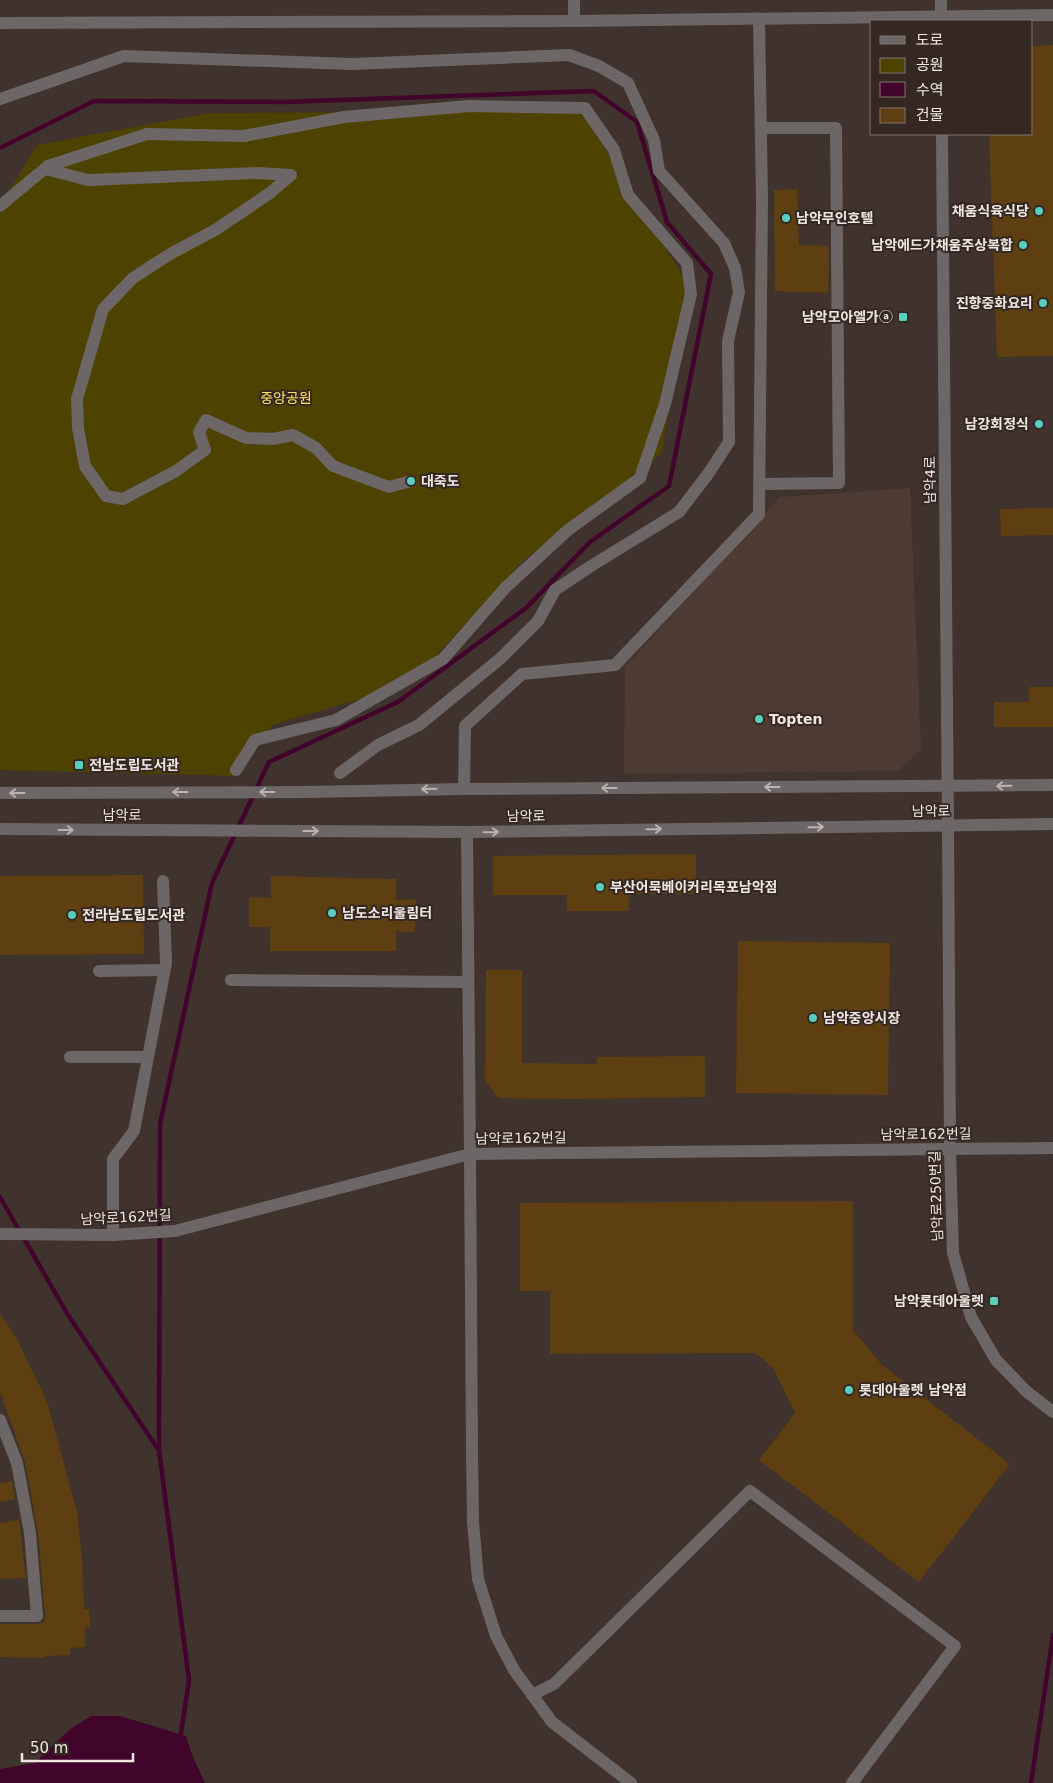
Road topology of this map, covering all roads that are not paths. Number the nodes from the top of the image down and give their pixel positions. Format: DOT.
graph roads {
  1 [pos="574,0"];
  2 [pos="941,0"];
  3 [pos="1053,15"];
  4 [pos="941,18"];
  5 [pos="759,19"];
  6 [pos="574,21"];
  7 [pos="0,23"];
  8 [pos="0,99"];
  9 [pos="761,128"];
  10 [pos="942,135"];
  11 [pos="45,169"];
  12 [pos="0,206"];
  13 [pos="411,480"];
  14 [pos="759,484"];
  15 [pos="236,770"];
  16 [pos="340,773"];
  17 [pos="1053,785"];
  18 [pos="948,786"];
  19 [pos="464,789"];
  20 [pos="0,793"];
  21 [pos="1053,824"];
  22 [pos="948,826"];
  23 [pos="0,830"];
  24 [pos="467,832"];
  25 [pos="163,881"];
  26 [pos="164,970"];
  27 [pos="99,971"];
  28 [pos="231,980"];
  29 [pos="468,982"];
  30 [pos="70,1057"];
  31 [pos="148,1057"];
  32 [pos="1053,1148"];
  33 [pos="950,1149"];
  34 [pos="470,1154"];
  35 [pos="0,1234"];
  36 [pos="119,1234"];
  37 [pos="1053,1412"];
  38 [pos="0,1420"];
  39 [pos="0,1616"];
  40 [pos="532,1695"];
  41 [pos="631,1783"];
  42 [pos="852,1783"];
  1 -- 6 [label="street"];
  2 -- 4 [label="street"];
  3 -- 4 [label="street"];
  4 -- 5 [label="street"];
  5 -- 6 [label="street"];
  5 -- 9 [label="street"];
  6 -- 7 [label="street"];
  8 -- 16 [label="street"];
  9 -- 14 [label="street"];
  9 -- 14 [label="street"];
  10 -- 18 [label="street, 남악4로"];
  11 -- 12 [label="street"];
  11 -- 13 [label="street"];
  11 -- 15 [label="street"];
  14 -- 19 [label="street"];
  17 -- 18 [label="street, 남악로, one-way"];
  18 -- 19 [label="street, 남악로, one-way"];
  18 -- 22 [label="street, 남악4로"];
  19 -- 20 [label="street, 남악로, one-way"];
  21 -- 22 [label="street, 남악로"];
  24 -- 22 [label="street, 남악로, one-way"];
  22 -- 33 [label="street, 남악로250번길"];
  23 -- 24 [label="street, 남악로, one-way"];
  24 -- 29 [label="street"];
  25 -- 26 [label="street"];
  26 -- 27 [label="street"];
  26 -- 31 [label="street"];
  28 -- 29 [label="street"];
  29 -- 34 [label="street"];
  30 -- 31 [label="street"];
  31 -- 36 [label="street"];
  32 -- 33 [label="street, 남악로162번길"];
  33 -- 34 [label="street, 남악로162번길"];
  33 -- 37 [label="street, 남악로250번길"];
  34 -- 36 [label="street, 남악로162번길"];
  34 -- 40 [label="street"];
  35 -- 36 [label="street, 남악로162번길"];
  38 -- 39 [label="street"];
  40 -- 41 [label="street"];
  40 -- 42 [label="street"];
}
